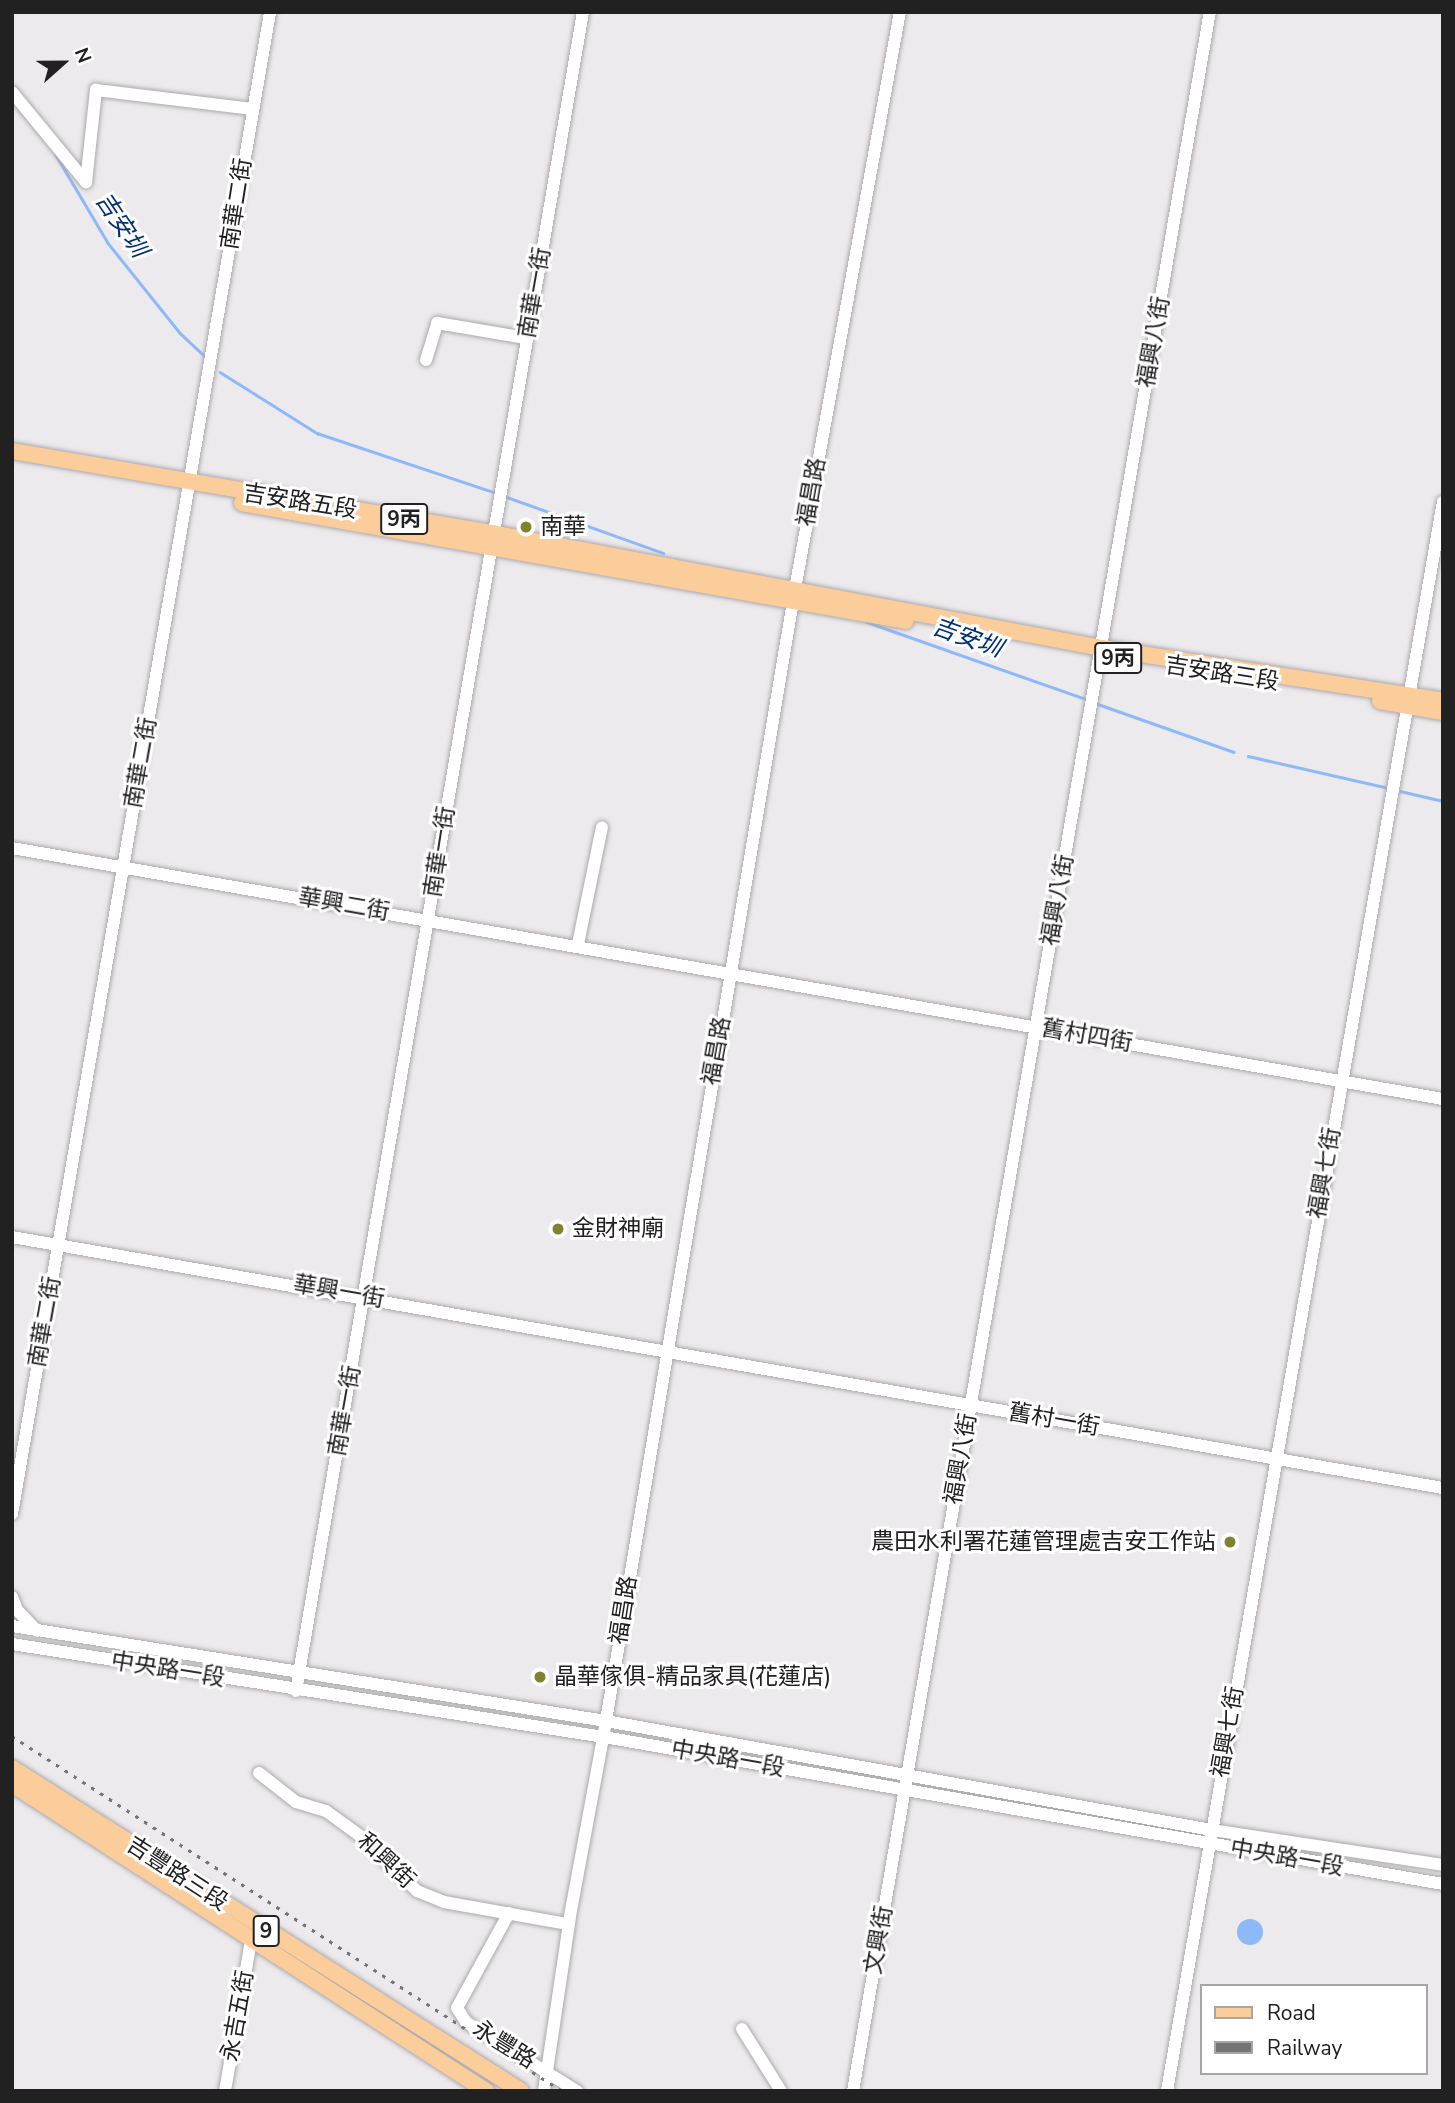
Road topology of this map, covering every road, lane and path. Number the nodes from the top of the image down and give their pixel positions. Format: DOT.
graph roads {
  1 [pos="270,12"];
  2 [pos="583,12"];
  3 [pos="900,12"];
  4 [pos="1210,12"];
  5 [pos="12,92"];
  6 [pos="253,109"];
  7 [pos="526,338"];
  8 [pos="426,360"];
  9 [pos="12,450"];
  10 [pos="12,461"];
  11 [pos="190,488"];
  12 [pos="1443,502"];
  13 [pos="491,541"];
  14 [pos="794,595"];
  15 [pos="1101,652"];
  16 [pos="1409,701"];
  17 [pos="1443,701"];
  18 [pos="1443,712"];
  19 [pos="602,827"];
  20 [pos="12,848"];
  21 [pos="122,868"];
  22 [pos="429,920"];
  23 [pos="578,944"];
  24 [pos="731,971"];
  25 [pos="1036,1027"];
  26 [pos="1340,1083"];
  27 [pos="1443,1100"];
  28 [pos="12,1237"];
  29 [pos="58,1245"];
  30 [pos="364,1296"];
  31 [pos="666,1349"];
  32 [pos="970,1405"];
  33 [pos="1276,1459"];
  34 [pos="1443,1488"];
  35 [pos="12,1514"];
  36 [pos="12,1597"];
  37 [pos="12,1626"];
  38 [pos="37,1631"];
  39 [pos="12,1644"];
  40 [pos="31,1647"];
  41 [pos="12,1656"];
  42 [pos="299,1675"];
  43 [pos="296,1691"];
  44 [pos="607,1721"];
  45 [pos="604,1737"];
  46 [pos="12,1768"];
  47 [pos="259,1773"];
  48 [pos="906,1782"];
  49 [pos="12,1784"];
  50 [pos="1212,1830"];
  51 [pos="1209,1845"];
  52 [pos="1443,1865"];
  53 [pos="1443,1884"];
  54 [pos="509,1913"];
  55 [pos="568,1924"];
  56 [pos="251,1941"];
  57 [pos="742,2029"];
  58 [pos="544,2071"];
  59 [pos="225,2091"];
  60 [pos="486,2091"];
  61 [pos="521,2091"];
  62 [pos="544,2091"];
  63 [pos="577,2091"];
  64 [pos="781,2091"];
  65 [pos="853,2091"];
  66 [pos="1167,2091"];
  1 -- 6 [label="street, 南華二街"];
  2 -- 7 [label="street, 南華一街"];
  3 -- 14 [label="street, 福昌路"];
  4 -- 15 [label="street, 福興八街"];
  5 -- 6 [label="street"];
  6 -- 11 [label="street, 南華二街"];
  7 -- 8 [label="street"];
  7 -- 13 [label="street, 南華一街"];
  9 -- 11 [label="main road, 吉安路五段 / 9丙"];
  10 -- 11 [label="main road, 吉安路五段 / 9丙"];
  11 -- 13 [label="main road, 吉安路五段 / 9丙"];
  11 -- 21 [label="street, 南華二街"];
  12 -- 16 [label="street, 福興七街"];
  13 -- 14 [label="main road, 吉安路五段 / 9丙"];
  13 -- 22 [label="street, 南華一街"];
  14 -- 15 [label="main road, 吉安路三段 / 9丙"];
  14 -- 24 [label="street, 福昌路"];
  15 -- 16 [label="main road, 吉安路三段 / 9丙"];
  15 -- 25 [label="street, 福興八街"];
  16 -- 17 [label="main road, 吉安路三段 / 9丙"];
  16 -- 18 [label="main road, 吉安路三段 / 9丙"];
  16 -- 26 [label="street, 福興七街"];
  19 -- 23 [label="street"];
  20 -- 21 [label="street, 華興二街"];
  21 -- 22 [label="street, 華興二街"];
  21 -- 29 [label="street, 南華二街"];
  22 -- 23 [label="street, 華興二街"];
  22 -- 30 [label="street, 南華一街"];
  23 -- 24 [label="street, 華興二街"];
  24 -- 25 [label="street, 舊村四街"];
  24 -- 31 [label="street, 福昌路"];
  25 -- 26 [label="street, 舊村四街"];
  25 -- 32 [label="street, 福興八街"];
  26 -- 27 [label="street, 舊村四街"];
  26 -- 33 [label="street, 福興七街"];
  28 -- 29 [label="street, 華興一街"];
  29 -- 30 [label="street, 華興一街"];
  29 -- 35 [label="street, 南華二街"];
  30 -- 31 [label="street, 華興一街"];
  30 -- 42 [label="street, 南華一街"];
  31 -- 32 [label="street, 舊村一街"];
  31 -- 44 [label="street, 福昌路"];
  32 -- 33 [label="street, 舊村一街"];
  32 -- 48 [label="street, 福興八街"];
  33 -- 34 [label="street, 舊村一街"];
  33 -- 50 [label="street, 福興七街"];
  36 -- 38 [label="street"];
  37 -- 38 [label="street, 中央路一段"];
  38 -- 42 [label="street, 中央路一段"];
  39 -- 40 [label="street, 中央路一段"];
  40 -- 41 [label="street"];
  40 -- 43 [label="street, 中央路一段"];
  42 -- 43 [label="street, 南華一街"];
  42 -- 44 [label="street, 中央路一段"];
  43 -- 45 [label="street, 中央路一段"];
  44 -- 45 [label="street, 福昌路"];
  44 -- 48 [label="street, 中央路一段"];
  45 -- 48 [label="street, 中央路一段"];
  45 -- 55 [label="street, 福昌路"];
  46 -- 61 [label="main road, 吉豐路三段 / 9"];
  47 -- 54 [label="street, 和興街"];
  48 -- 50 [label="street, 中央路一段"];
  48 -- 51 [label="street, 中央路一段"];
  48 -- 65 [label="street, 文興街"];
  49 -- 56 [label="main road, 吉豐路三段 / 9"];
  50 -- 51 [label="street, 福興七街"];
  50 -- 52 [label="street, 中央路一段"];
  51 -- 53 [label="street, 中央路一段"];
  51 -- 66 [label="street, 福興七街"];
  54 -- 55 [label="street, 和興街"];
  54 -- 58 [label="street, 永豐路"];
  55 -- 58 [label="street, 福昌路"];
  56 -- 59 [label="street, 永吉五街"];
  56 -- 60 [label="main road, 吉豐路三段 / 9"];
  57 -- 64 [label="street"];
  58 -- 62 [label="street, 福昌路"];
  58 -- 63 [label="street, 永豐路"];
}
